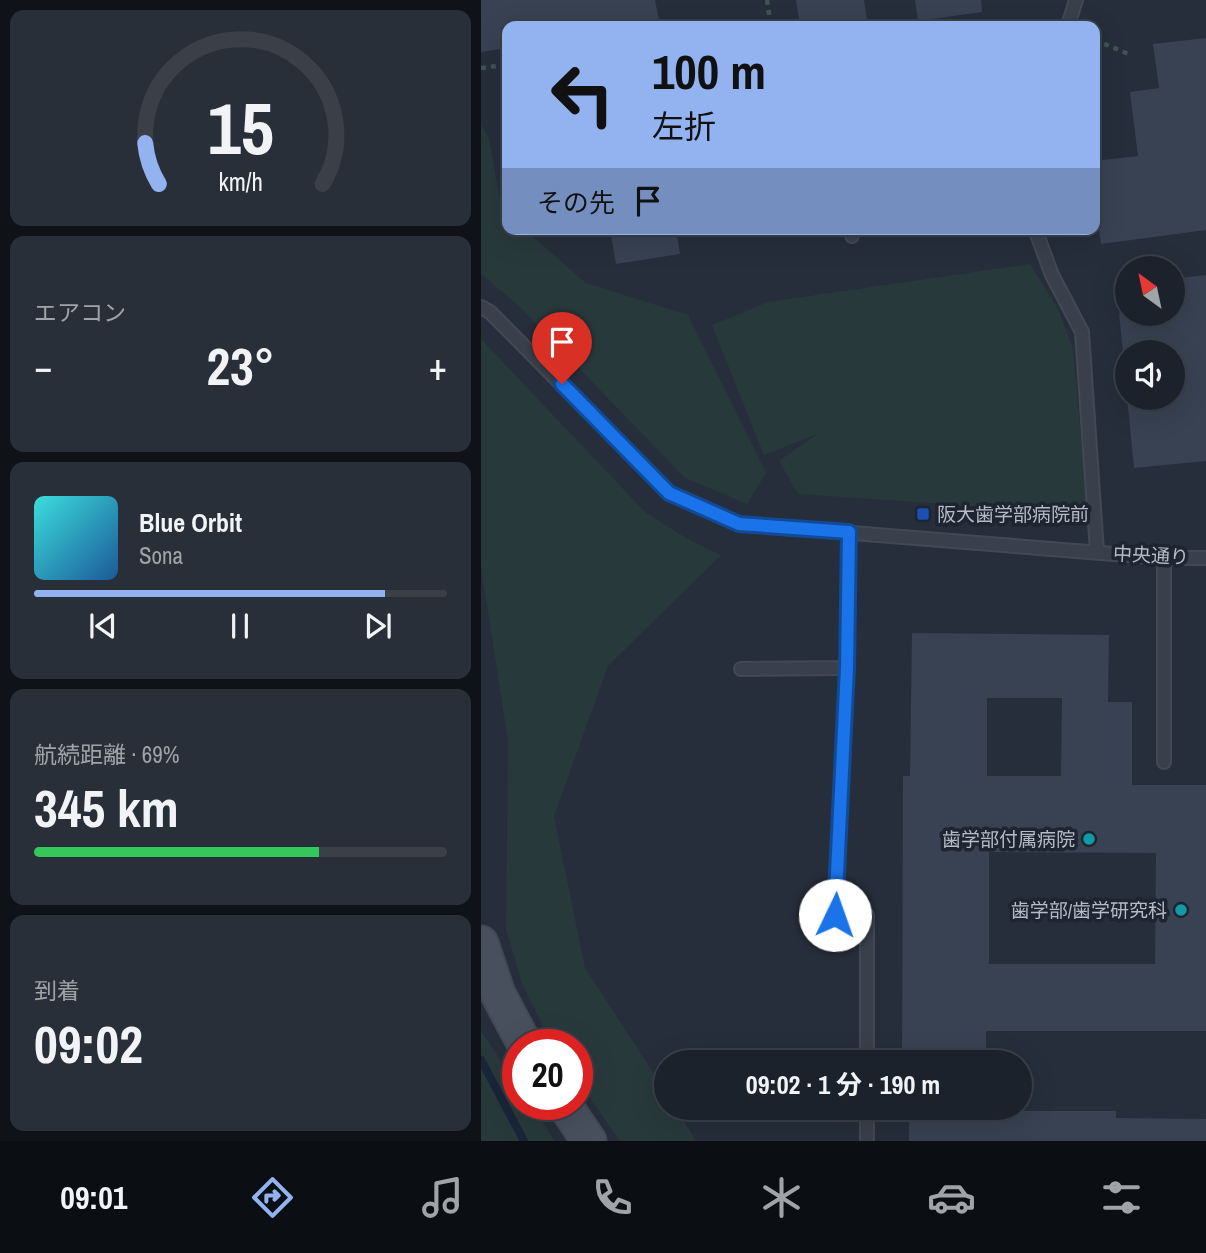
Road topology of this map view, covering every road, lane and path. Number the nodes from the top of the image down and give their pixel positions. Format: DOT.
graph roads {
  1 [pos="767,0"];
  2 [pos="1076,0"];
  3 [pos="770,21"];
  4 [pos="1070,21"];
  5 [pos="1100,42"];
  6 [pos="1131,55"];
  7 [pos="502,66"];
  8 [pos="481,68"];
  9 [pos="1037,235"];
  10 [pos="481,307"];
  11 [pos="849,532"];
  12 [pos="1097,552"];
  13 [pos="1163,558"];
  14 [pos="1206,558"];
  15 [pos="847,668"];
  16 [pos="741,669"];
  17 [pos="1164,762"];
  18 [pos="481,943"];
  19 [pos="517,1029"];
  20 [pos="867,1050"];
  21 [pos="575,1120"];
  22 [pos="867,1120"];
  23 [pos="589,1141"];
  24 [pos="867,1141"];
  1 -- 3 [label="path"];
  2 -- 4 [label="lane"];
  5 -- 6 [label="path"];
  7 -- 8 [label="path"];
  9 -- 12 [label="lane"];
  10 -- 11 [label="lane, 中央通り"];
  11 -- 12 [label="lane, 中央通り"];
  11 -- 15 [label="lane"];
  12 -- 13 [label="lane, 中央通り"];
  13 -- 14 [label="lane, 中央通り"];
  13 -- 17 [label="lane"];
  15 -- 16 [label="lane"];
  15 -- 20 [label="lane"];
  18 -- 19 [label="main road"];
  21 -- 23 [label="main road"];
  22 -- 24 [label="lane"];
}
